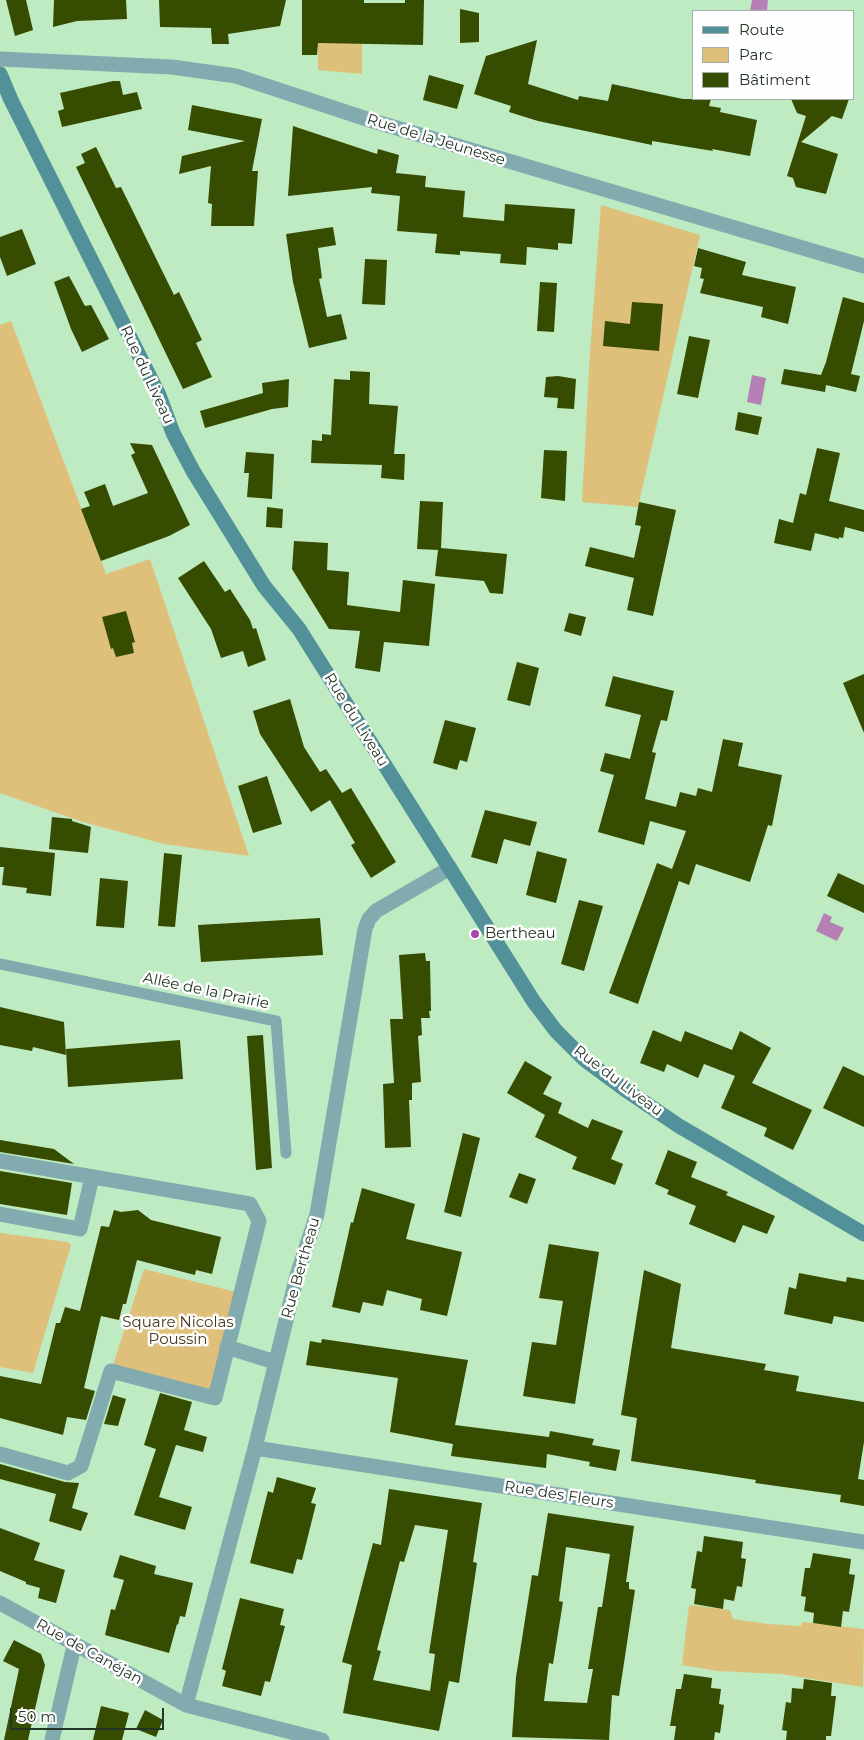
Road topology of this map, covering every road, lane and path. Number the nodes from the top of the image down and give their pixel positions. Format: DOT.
graph roads {
  1 [pos="0,59"];
  2 [pos="0,74"];
  3 [pos="864,266"];
  4 [pos="450,868"];
  5 [pos="0,964"];
  6 [pos="286,1153"];
  7 [pos="0,1161"];
  8 [pos="92,1177"];
  9 [pos="0,1214"];
  10 [pos="864,1234"];
  11 [pos="227,1347"];
  12 [pos="275,1362"];
  13 [pos="255,1448"];
  14 [pos="0,1454"];
  15 [pos="864,1542"];
  16 [pos="0,1603"];
  17 [pos="74,1646"];
  18 [pos="186,1705"];
  19 [pos="296,1737"];
  20 [pos="52,1740"];
  21 [pos="322,1740"];
  1 -- 3 [label="street, Rue de la Jeunesse"];
  2 -- 4 [label="street, Rue du Liveau"];
  4 -- 10 [label="street, Rue du Liveau"];
  4 -- 12 [label="street, Rue Bertheau"];
  5 -- 6 [label="lane, Allée de la Prairie"];
  7 -- 8 [label="street"];
  8 -- 9 [label="street"];
  8 -- 11 [label="street"];
  11 -- 12 [label="street"];
  11 -- 14 [label="street"];
  12 -- 13 [label="street, Rue Bertheau"];
  13 -- 15 [label="street, Rue des Fleurs"];
  13 -- 18 [label="street, Rue Bertheau"];
  16 -- 17 [label="street, Rue de Canéjan"];
  17 -- 18 [label="street, Rue de Canéjan"];
  17 -- 20 [label="street"];
  18 -- 19 [label="street, Rue de Canéjan"];
  19 -- 21 [label="street, Rue de Canéjan"];
}
